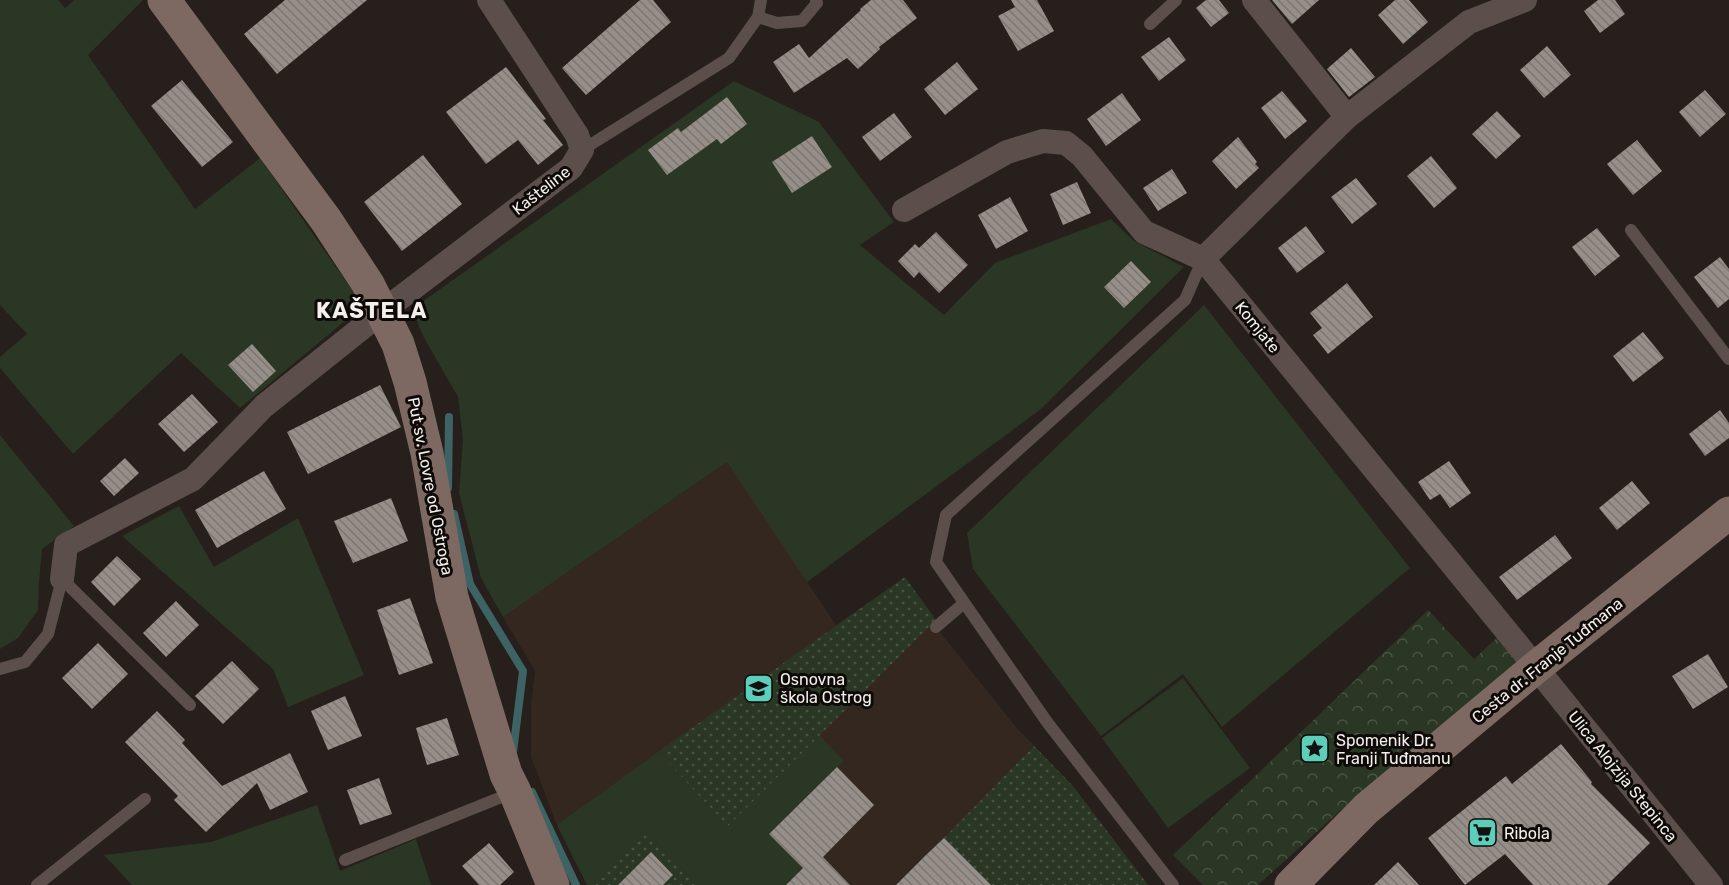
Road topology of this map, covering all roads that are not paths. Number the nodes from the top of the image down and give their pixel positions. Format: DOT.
graph roads {
  1 [pos="164,0"];
  2 [pos="489,0"];
  3 [pos="761,0"];
  4 [pos="816,0"];
  5 [pos="1176,0"];
  6 [pos="1254,0"];
  7 [pos="1525,0"];
  8 [pos="758,17"];
  9 [pos="1150,24"];
  10 [pos="1347,117"];
  11 [pos="582,150"];
  12 [pos="904,210"];
  13 [pos="1631,230"];
  14 [pos="1203,260"];
  15 [pos="382,310"];
  16 [pos="1729,358"];
  17 [pos="1729,513"];
  18 [pos="62,579"];
  19 [pos="964,603"];
  20 [pos="936,627"];
  21 [pos="1526,660"];
  22 [pos="0,669"];
  23 [pos="190,705"];
  24 [pos="515,792"];
  25 [pos="146,799"];
  26 [pos="345,860"];
  27 [pos="37,885"];
  28 [pos="553,885"];
  29 [pos="1173,885"];
  30 [pos="1291,885"];
  31 [pos="1711,885"];
  1 -- 15 [label="street, Put sv. Lovre od Ostroga"];
  2 -- 11 [label="street, Kašteline"];
  3 -- 8 [label="lane"];
  4 -- 8 [label="lane"];
  5 -- 9 [label="lane"];
  6 -- 10 [label="street"];
  7 -- 10 [label="street"];
  8 -- 11 [label="lane"];
  10 -- 14 [label="street"];
  11 -- 15 [label="street, Kašteline"];
  12 -- 14 [label="street"];
  13 -- 16 [label="lane"];
  14 -- 19 [label="lane"];
  14 -- 21 [label="street, Komjate"];
  15 -- 18 [label="street, Kašteline"];
  15 -- 24 [label="street, Put sv. Lovre od Ostroga"];
  17 -- 21 [label="street, Cesta dr. Franje Tuđmana"];
  18 -- 22 [label="lane"];
  18 -- 23 [label="lane"];
  19 -- 20 [label="lane"];
  19 -- 29 [label="lane"];
  21 -- 30 [label="street, Cesta dr. Franje Tuđmana"];
  21 -- 31 [label="street, Ulica Alojzija Stepinca"];
  24 -- 26 [label="lane"];
  24 -- 28 [label="street, Put sv. Lovre od Ostroga"];
  25 -- 27 [label="lane"];
}
